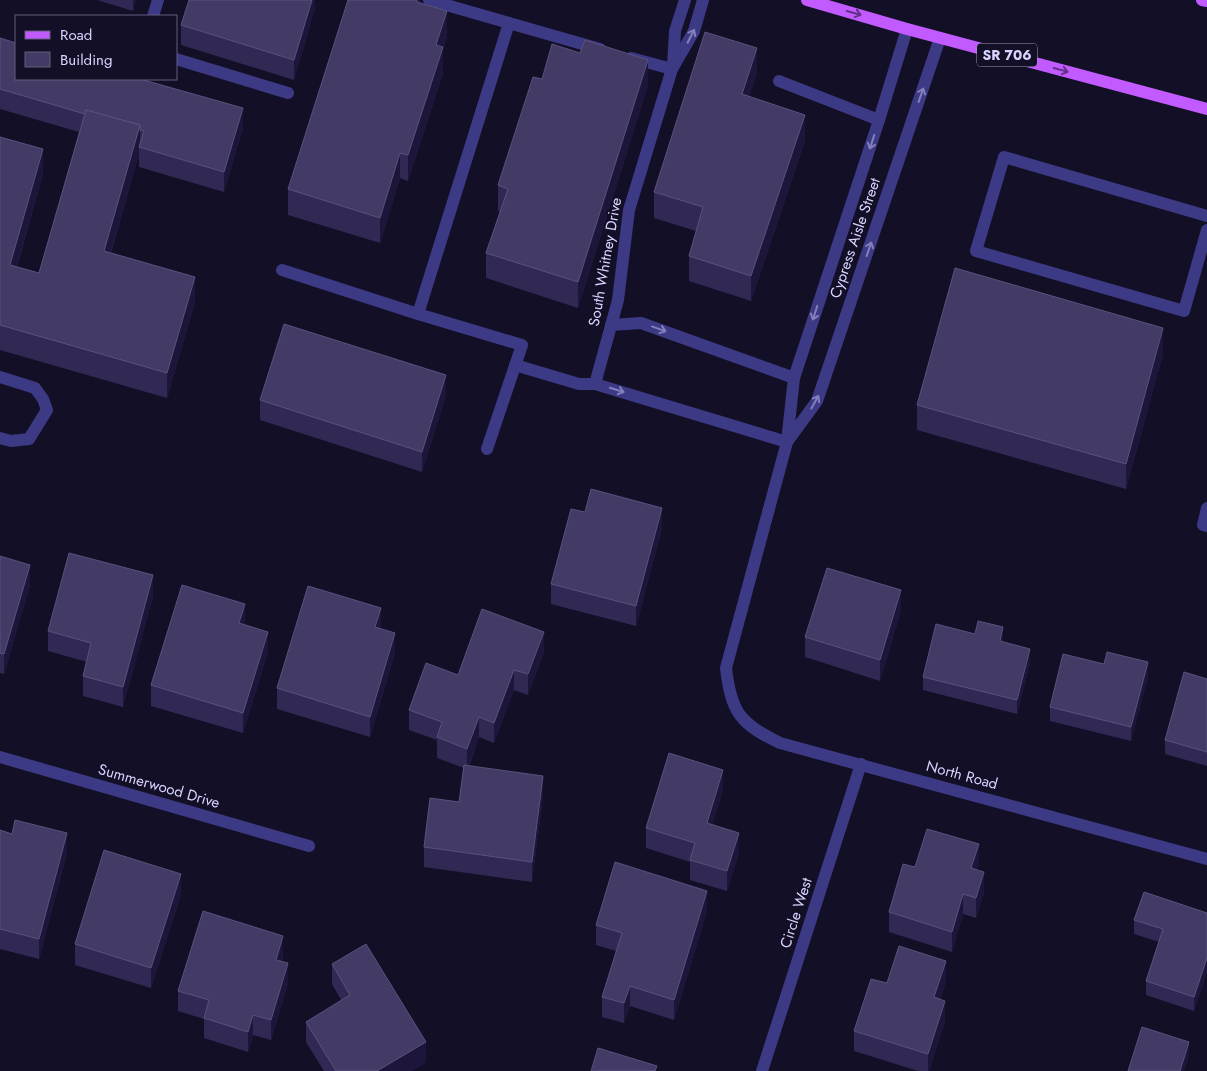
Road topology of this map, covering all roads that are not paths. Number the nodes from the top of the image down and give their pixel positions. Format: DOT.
graph roads {
  1 [pos="158,0"];
  2 [pos="430,0"];
  3 [pos="685,0"];
  4 [pos="703,0"];
  5 [pos="807,0"];
  6 [pos="1202,0"];
  7 [pos="1207,2"];
  8 [pos="154,15"];
  9 [pos="509,23"];
  10 [pos="907,29"];
  11 [pos="940,38"];
  12 [pos="178,60"];
  13 [pos="672,69"];
  14 [pos="780,81"];
  15 [pos="288,93"];
  16 [pos="1207,109"];
  17 [pos="879,120"];
  18 [pos="1207,216"];
  19 [pos="1207,230"];
  20 [pos="282,270"];
  21 [pos="418,314"];
  22 [pos="611,325"];
  23 [pos="515,365"];
  24 [pos="0,377"];
  25 [pos="794,378"];
  26 [pos="595,384"];
  27 [pos="0,438"];
  28 [pos="787,442"];
  29 [pos="487,449"];
  30 [pos="1207,508"];
  31 [pos="1207,526"];
  32 [pos="729,693"];
  33 [pos="0,757"];
  34 [pos="861,764"];
  35 [pos="309,846"];
  36 [pos="1207,859"];
  37 [pos="762,1071"];
  1 -- 8 [label="street"];
  2 -- 9 [label="street"];
  3 -- 13 [label="street, South Whitney Drive"];
  13 -- 4 [label="street, South Whitney Drive, one-way"];
  5 -- 10 [label="main road, SR 706, one-way"];
  6 -- 7 [label="main road"];
  9 -- 13 [label="street"];
  9 -- 21 [label="street"];
  10 -- 11 [label="main road, SR 706"];
  10 -- 17 [label="street, Cypress Aisle Street"];
  11 -- 16 [label="main road, SR 706, one-way"];
  28 -- 11 [label="street, Cypress Aisle Street, one-way"];
  12 -- 15 [label="street"];
  13 -- 22 [label="street, South Whitney Drive"];
  14 -- 17 [label="street"];
  17 -- 25 [label="street, Cypress Aisle Street, one-way"];
  18 -- 19 [label="street"];
  20 -- 21 [label="street"];
  21 -- 23 [label="street"];
  22 -- 25 [label="street, one-way"];
  22 -- 26 [label="street, South Whitney Drive"];
  23 -- 26 [label="street"];
  23 -- 29 [label="street"];
  24 -- 27 [label="street"];
  25 -- 28 [label="street, Cypress Aisle Street"];
  26 -- 28 [label="street, one-way"];
  28 -- 32 [label="street, Cypress Aisle Street"];
  30 -- 31 [label="street"];
  32 -- 34 [label="street, North Road"];
  33 -- 35 [label="street, Summerwood Drive"];
  34 -- 36 [label="street, North Road"];
  34 -- 37 [label="street, Circle West"];
}
